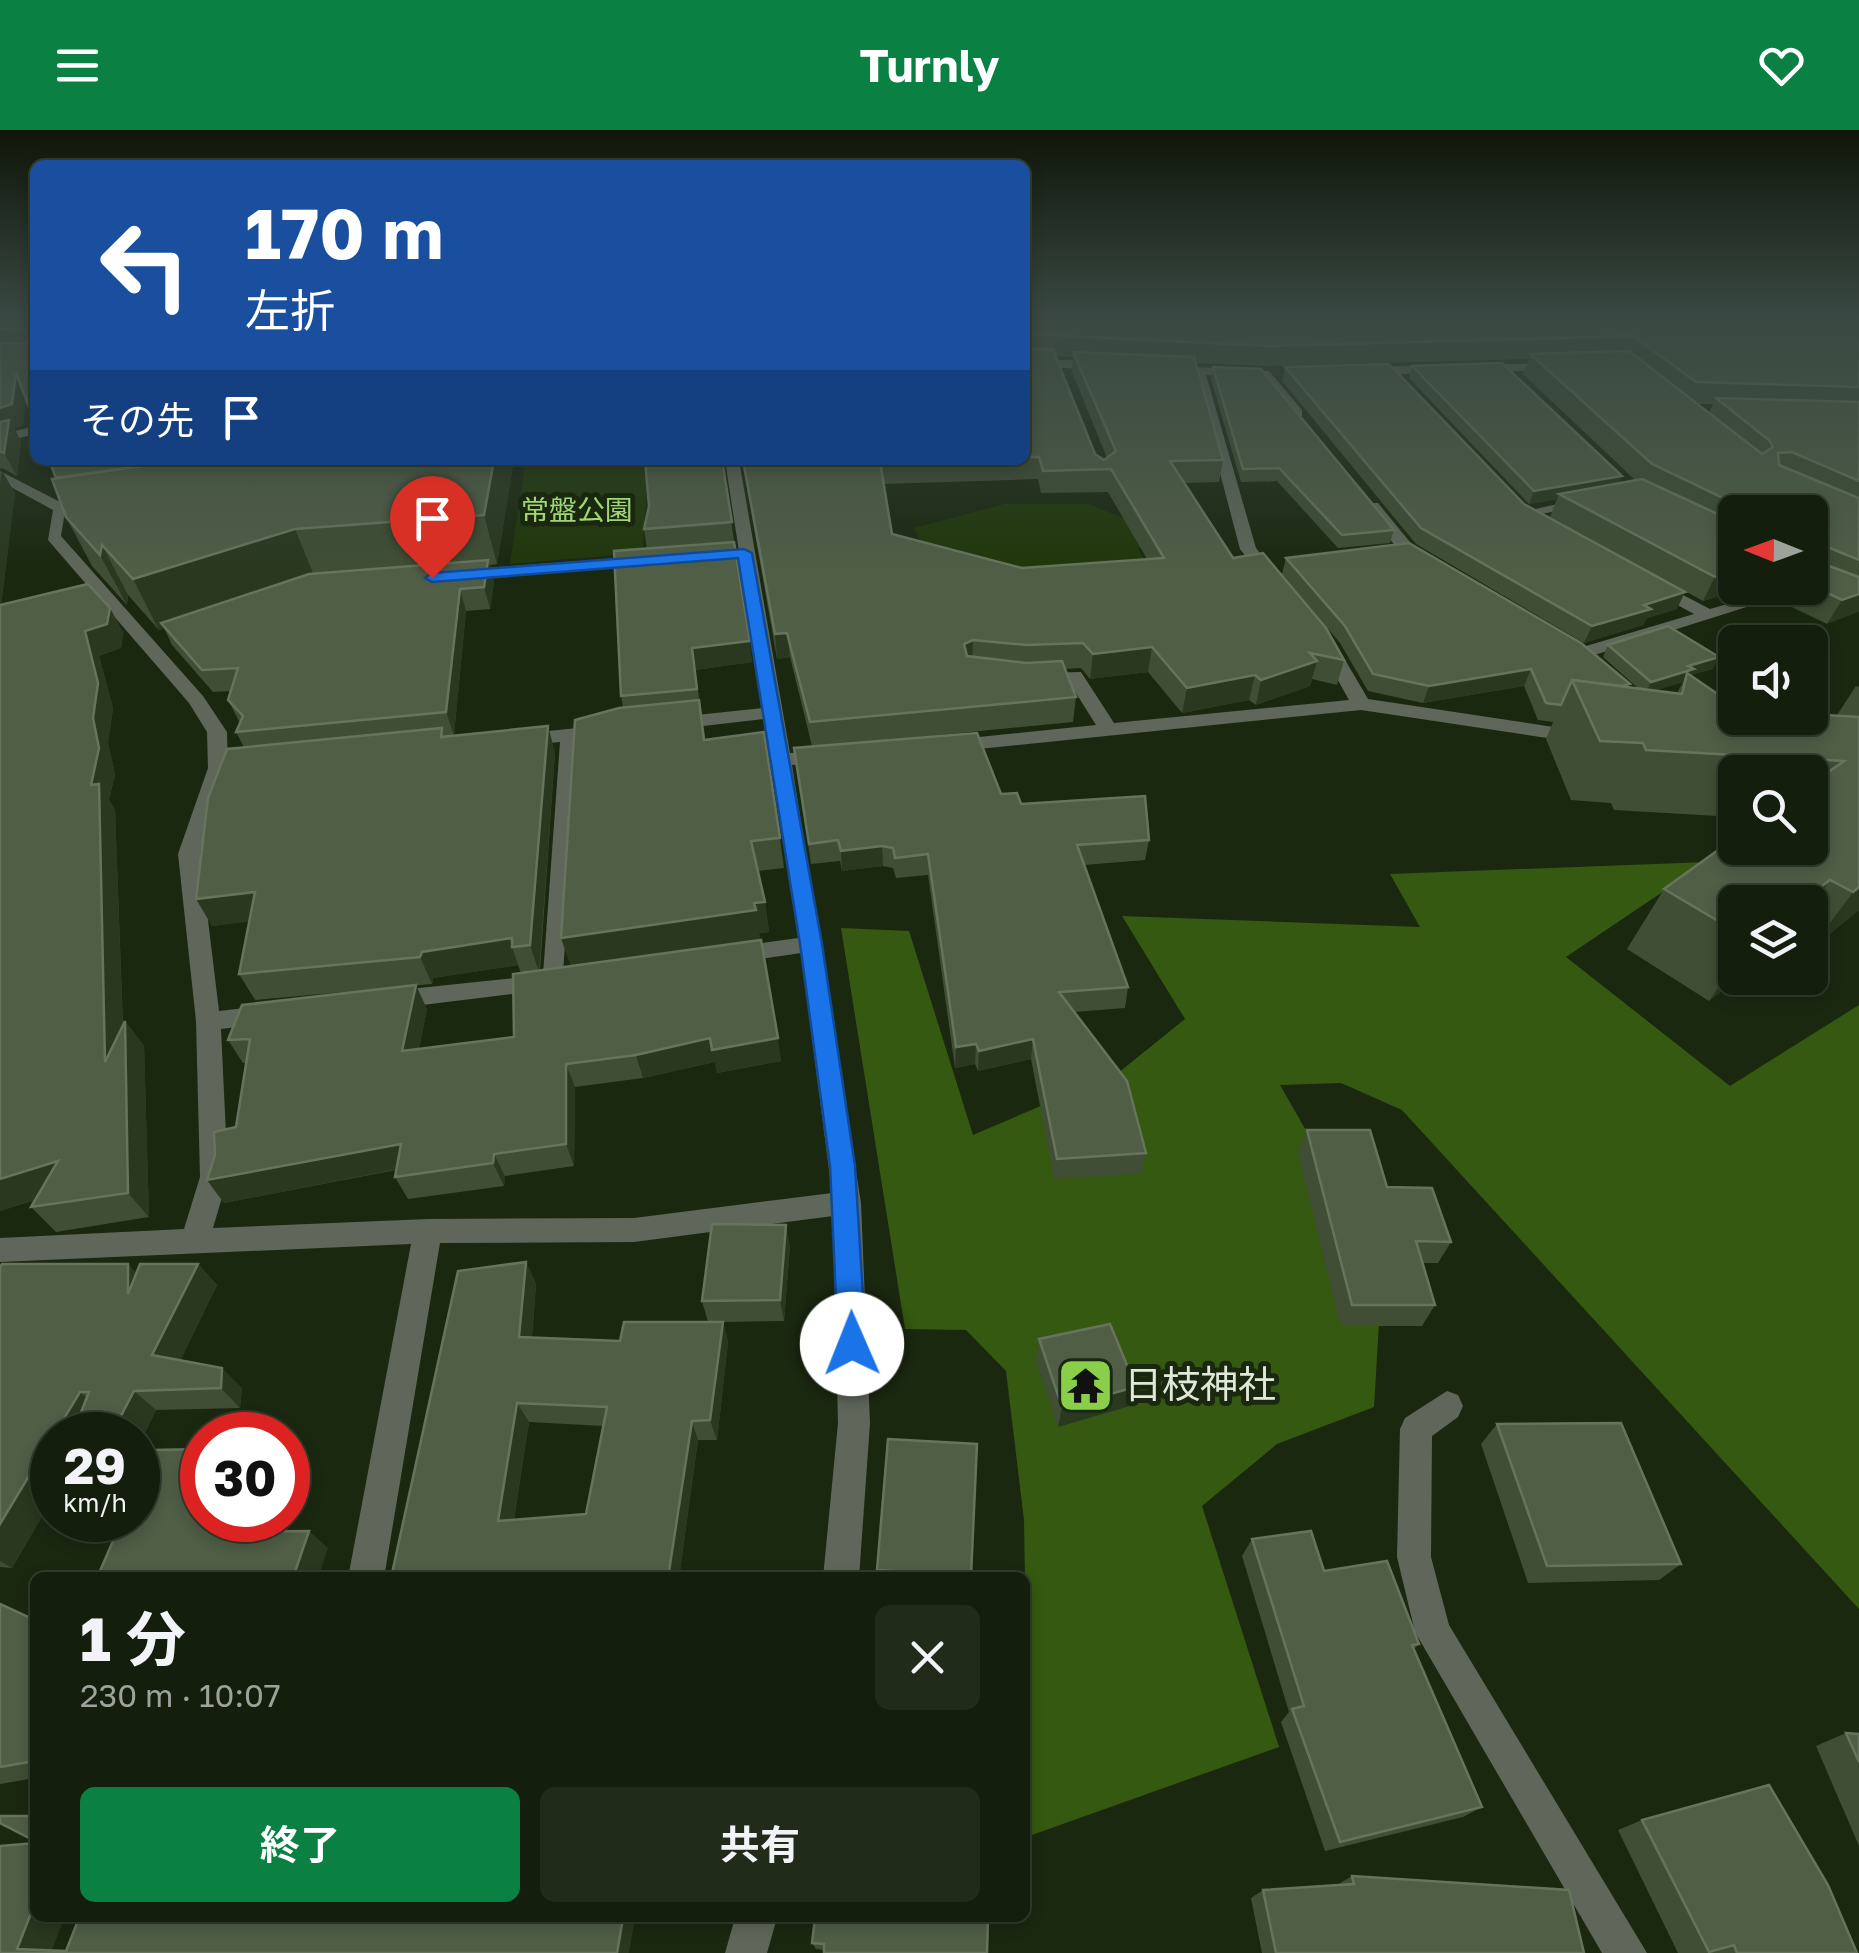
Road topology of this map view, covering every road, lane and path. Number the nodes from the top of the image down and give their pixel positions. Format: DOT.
graph roads {
  1 [pos="1207,401"];
  2 [pos="1293,401"];
  3 [pos="30,431"];
  4 [pos="1313,432"];
  5 [pos="0,440"];
  6 [pos="732,465"];
  7 [pos="0,475"];
  8 [pos="1361,491"];
  9 [pos="1598,500"];
  10 [pos="1512,501"];
  11 [pos="1525,514"];
  12 [pos="1541,524"];
  13 [pos="1408,550"];
  14 [pos="1390,552"];
  15 [pos="666,559"];
  16 [pos="1277,562"];
  17 [pos="1258,564"];
  18 [pos="1450,574"];
  19 [pos="432,578"];
  20 [pos="1640,578"];
  21 [pos="1283,592"];
  22 [pos="1738,605"];
  23 [pos="1706,614"];
  24 [pos="1307,620"];
  25 [pos="1565,643"];
  26 [pos="1008,677"];
  27 [pos="1361,704"];
  28 [pos="772,713"];
  29 [pos="1110,732"];
  30 [pos="570,735"];
  31 [pos="1605,740"];
  32 [pos="492,742"];
  33 [pos="935,747"];
  34 [pos="857,753"];
  35 [pos="780,760"];
  36 [pos="811,944"];
  37 [pos="701,960"];
  38 [pos="362,1004"];
  39 [pos="304,1010"];
  40 [pos="208,1021"];
  41 [pos="847,1203"];
  42 [pos="428,1231"];
  43 [pos="194,1241"];
  44 [pos="12,1257"];
  45 [pos="1447,1406"];
  46 [pos="367,1572"];
  47 [pos="842,1572"];
  48 [pos="755,1922"];
  49 [pos="746,1953"];
  50 [pos="1626,1953"];
  1 -- 17 [label="street"];
  2 -- 4 [label="street"];
  3 -- 5 [label="street"];
  6 -- 28 [label="street"];
  7 -- 40 [label="street"];
  8 -- 13 [label="street"];
  9 -- 11 [label="street"];
  10 -- 11 [label="street"];
  11 -- 12 [label="street"];
  13 -- 14 [label="street"];
  13 -- 18 [label="street"];
  15 -- 19 [label="street"];
  16 -- 17 [label="street"];
  17 -- 21 [label="street"];
  20 -- 23 [label="street"];
  22 -- 23 [label="street"];
  23 -- 25 [label="street"];
  24 -- 27 [label="street"];
  26 -- 29 [label="street"];
  27 -- 29 [label="street"];
  27 -- 31 [label="street"];
  28 -- 30 [label="street"];
  28 -- 35 [label="street"];
  29 -- 33 [label="street"];
  30 -- 32 [label="street"];
  30 -- 38 [label="street"];
  34 -- 35 [label="street"];
  35 -- 36 [label="street"];
  36 -- 37 [label="street"];
  36 -- 41 [label="street"];
  39 -- 40 [label="street"];
  40 -- 43 [label="street"];
  41 -- 42 [label="street"];
  41 -- 47 [label="street"];
  42 -- 43 [label="street"];
  42 -- 46 [label="street"];
  43 -- 44 [label="street"];
  45 -- 50 [label="street"];
  48 -- 49 [label="street"];
}
